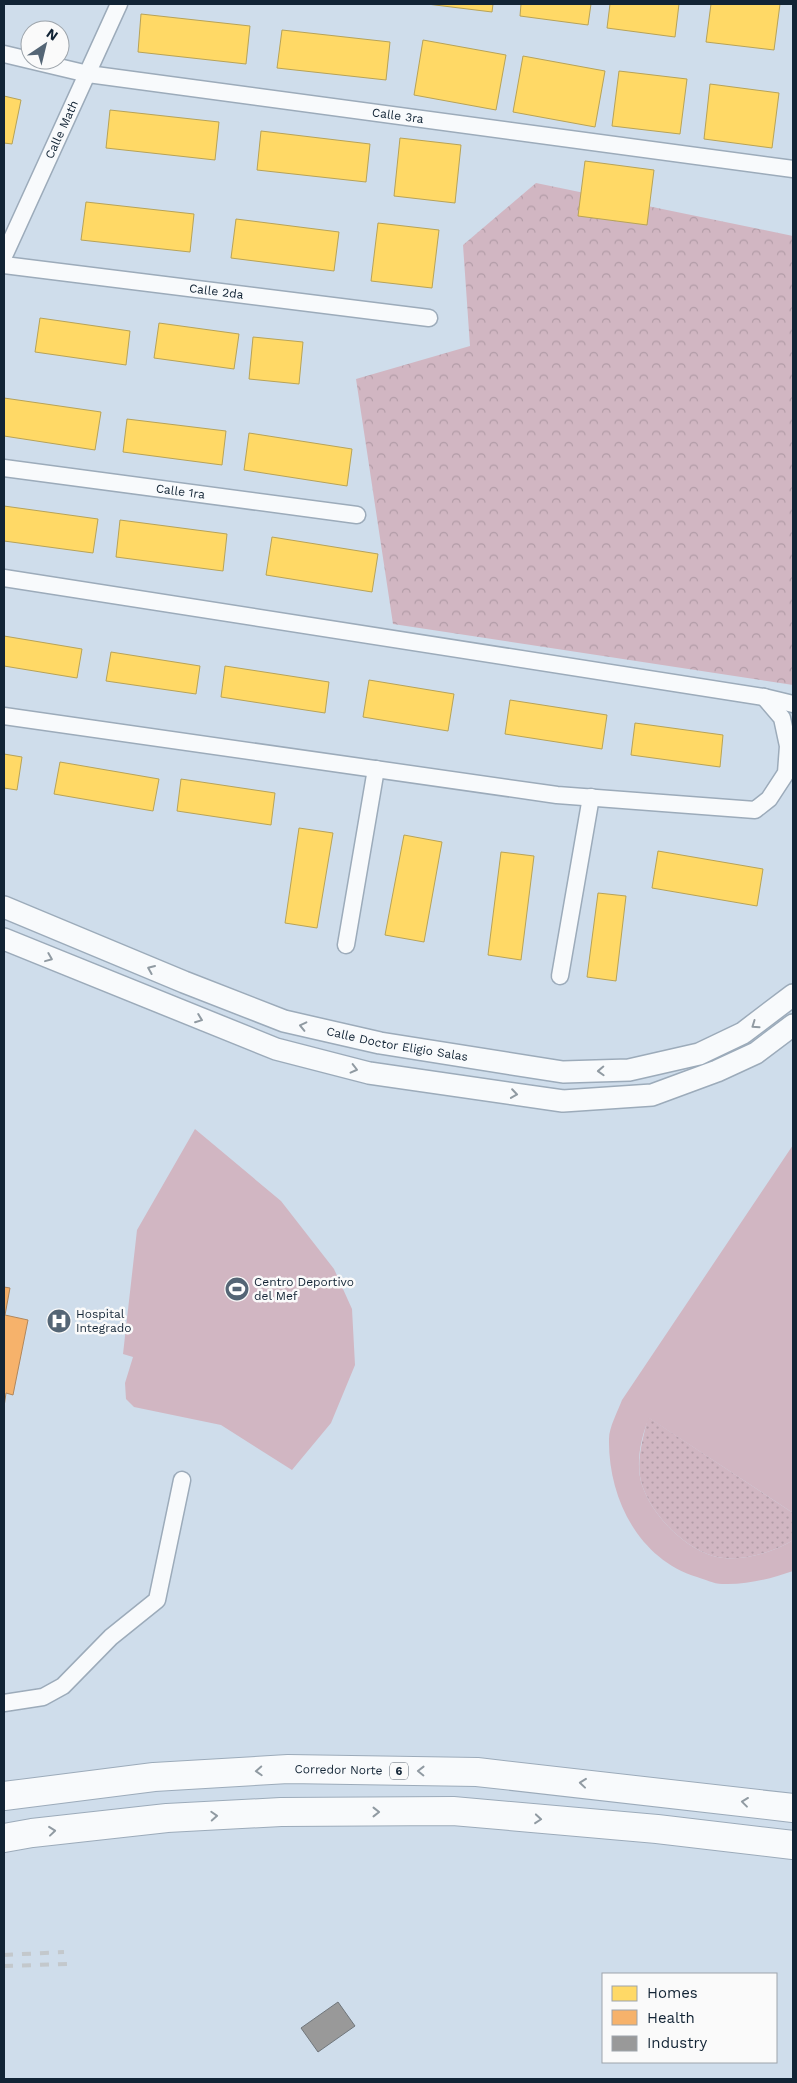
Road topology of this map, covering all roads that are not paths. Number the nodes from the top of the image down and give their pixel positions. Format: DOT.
graph roads {
  1 [pos="119,4"];
  2 [pos="4,54"];
  3 [pos="88,74"];
  4 [pos="793,169"];
  5 [pos="4,256"];
  6 [pos="4,265"];
  7 [pos="429,318"];
  8 [pos="4,468"];
  9 [pos="357,514"];
  10 [pos="4,578"];
  11 [pos="764,697"];
  12 [pos="793,704"];
  13 [pos="4,716"];
  14 [pos="376,769"];
  15 [pos="591,797"];
  16 [pos="4,907"];
  17 [pos="4,939"];
  18 [pos="346,945"];
  19 [pos="560,976"];
  20 [pos="793,995"];
  21 [pos="793,1025"];
  22 [pos="182,1480"];
  23 [pos="4,1703"];
  24 [pos="4,1796"];
  25 [pos="793,1808"];
  26 [pos="4,1838"];
  27 [pos="793,1846"];
  1 -- 3 [label="street, Calle Math"];
  2 -- 3 [label="street, Calle 3ra"];
  3 -- 4 [label="street, Calle 3ra"];
  3 -- 5 [label="street, Calle Math"];
  6 -- 7 [label="street, Calle 2da"];
  8 -- 9 [label="street, Calle 1ra"];
  10 -- 11 [label="street"];
  11 -- 12 [label="street"];
  11 -- 15 [label="street"];
  13 -- 14 [label="street"];
  14 -- 15 [label="street"];
  14 -- 18 [label="street"];
  15 -- 19 [label="street"];
  20 -- 16 [label="street, Calle Doctor Eligio Salas, one-way"];
  17 -- 21 [label="street, one-way"];
  22 -- 23 [label="street"];
  25 -- 24 [label="highway, Corredor Norte / 6, one-way"];
  26 -- 27 [label="highway, one-way"];
}
